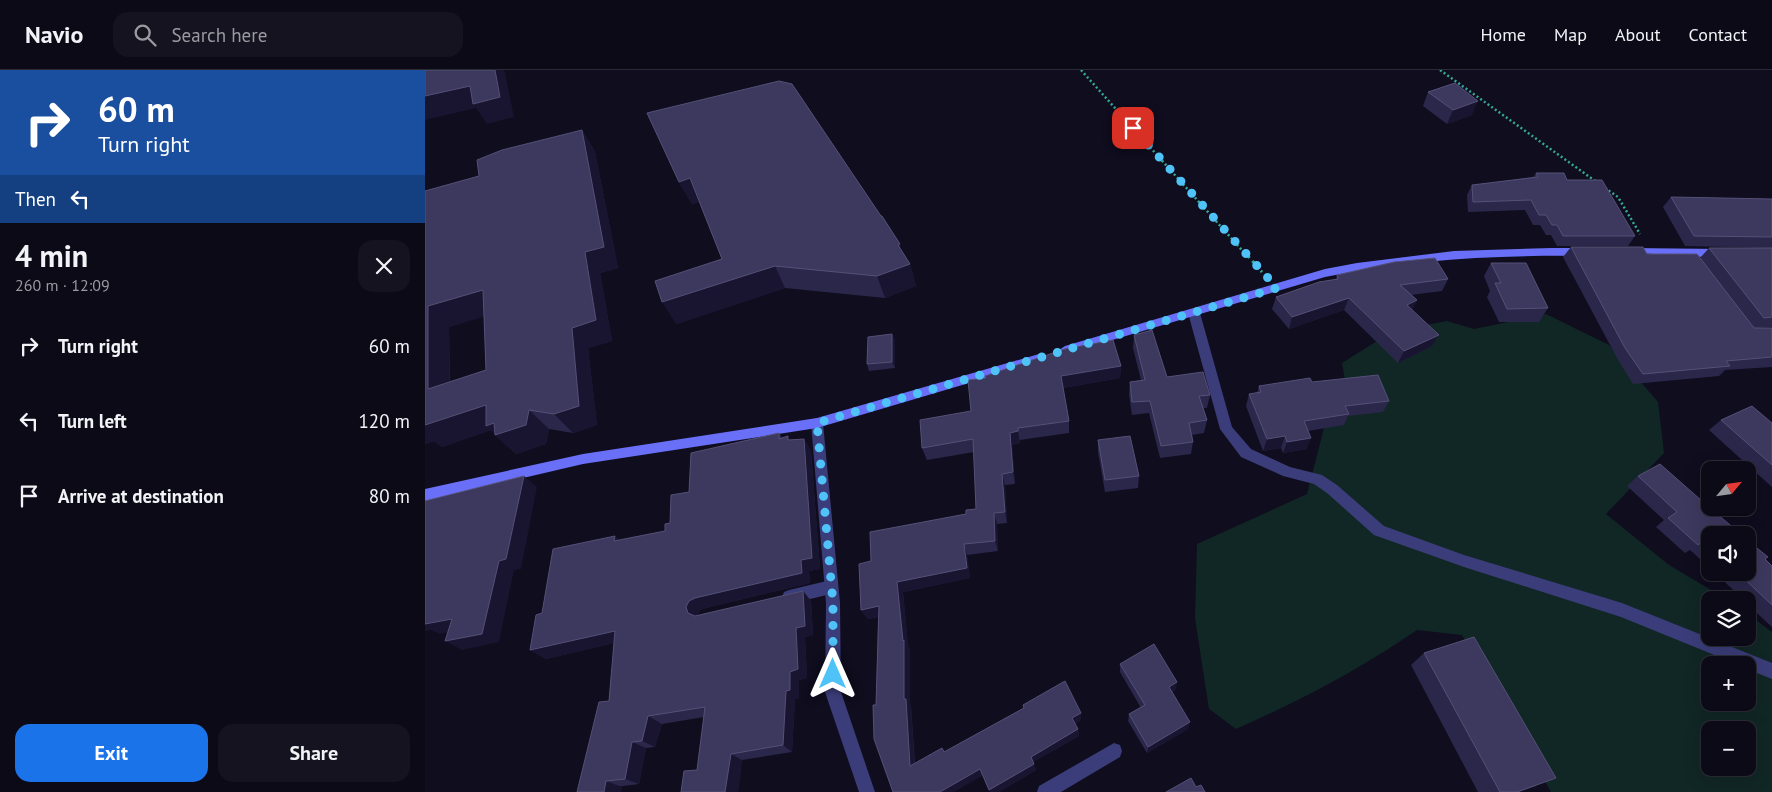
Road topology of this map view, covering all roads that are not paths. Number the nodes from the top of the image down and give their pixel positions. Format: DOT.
graph roads {
  1 [pos="1602,252"];
  2 [pos="1621,252"];
  3 [pos="1687,253"];
  4 [pos="1734,253"];
  5 [pos="1699,267"];
  6 [pos="1195,313"];
  7 [pos="817,423"];
  8 [pos="425,494"];
  9 [pos="831,587"];
  10 [pos="773,601"];
  11 [pos="1772,671"];
  12 [pos="1114,751"];
  13 [pos="867,792"];
  14 [pos="1045,792"];
  1 -- 6 [label="street"];
  2 -- 3 [label="street"];
  3 -- 4 [label="street"];
  3 -- 5 [label="street"];
  6 -- 7 [label="street"];
  6 -- 11 [label="street"];
  7 -- 8 [label="street"];
  7 -- 9 [label="street"];
  9 -- 10 [label="street"];
  9 -- 13 [label="street"];
  12 -- 14 [label="street"];
}
